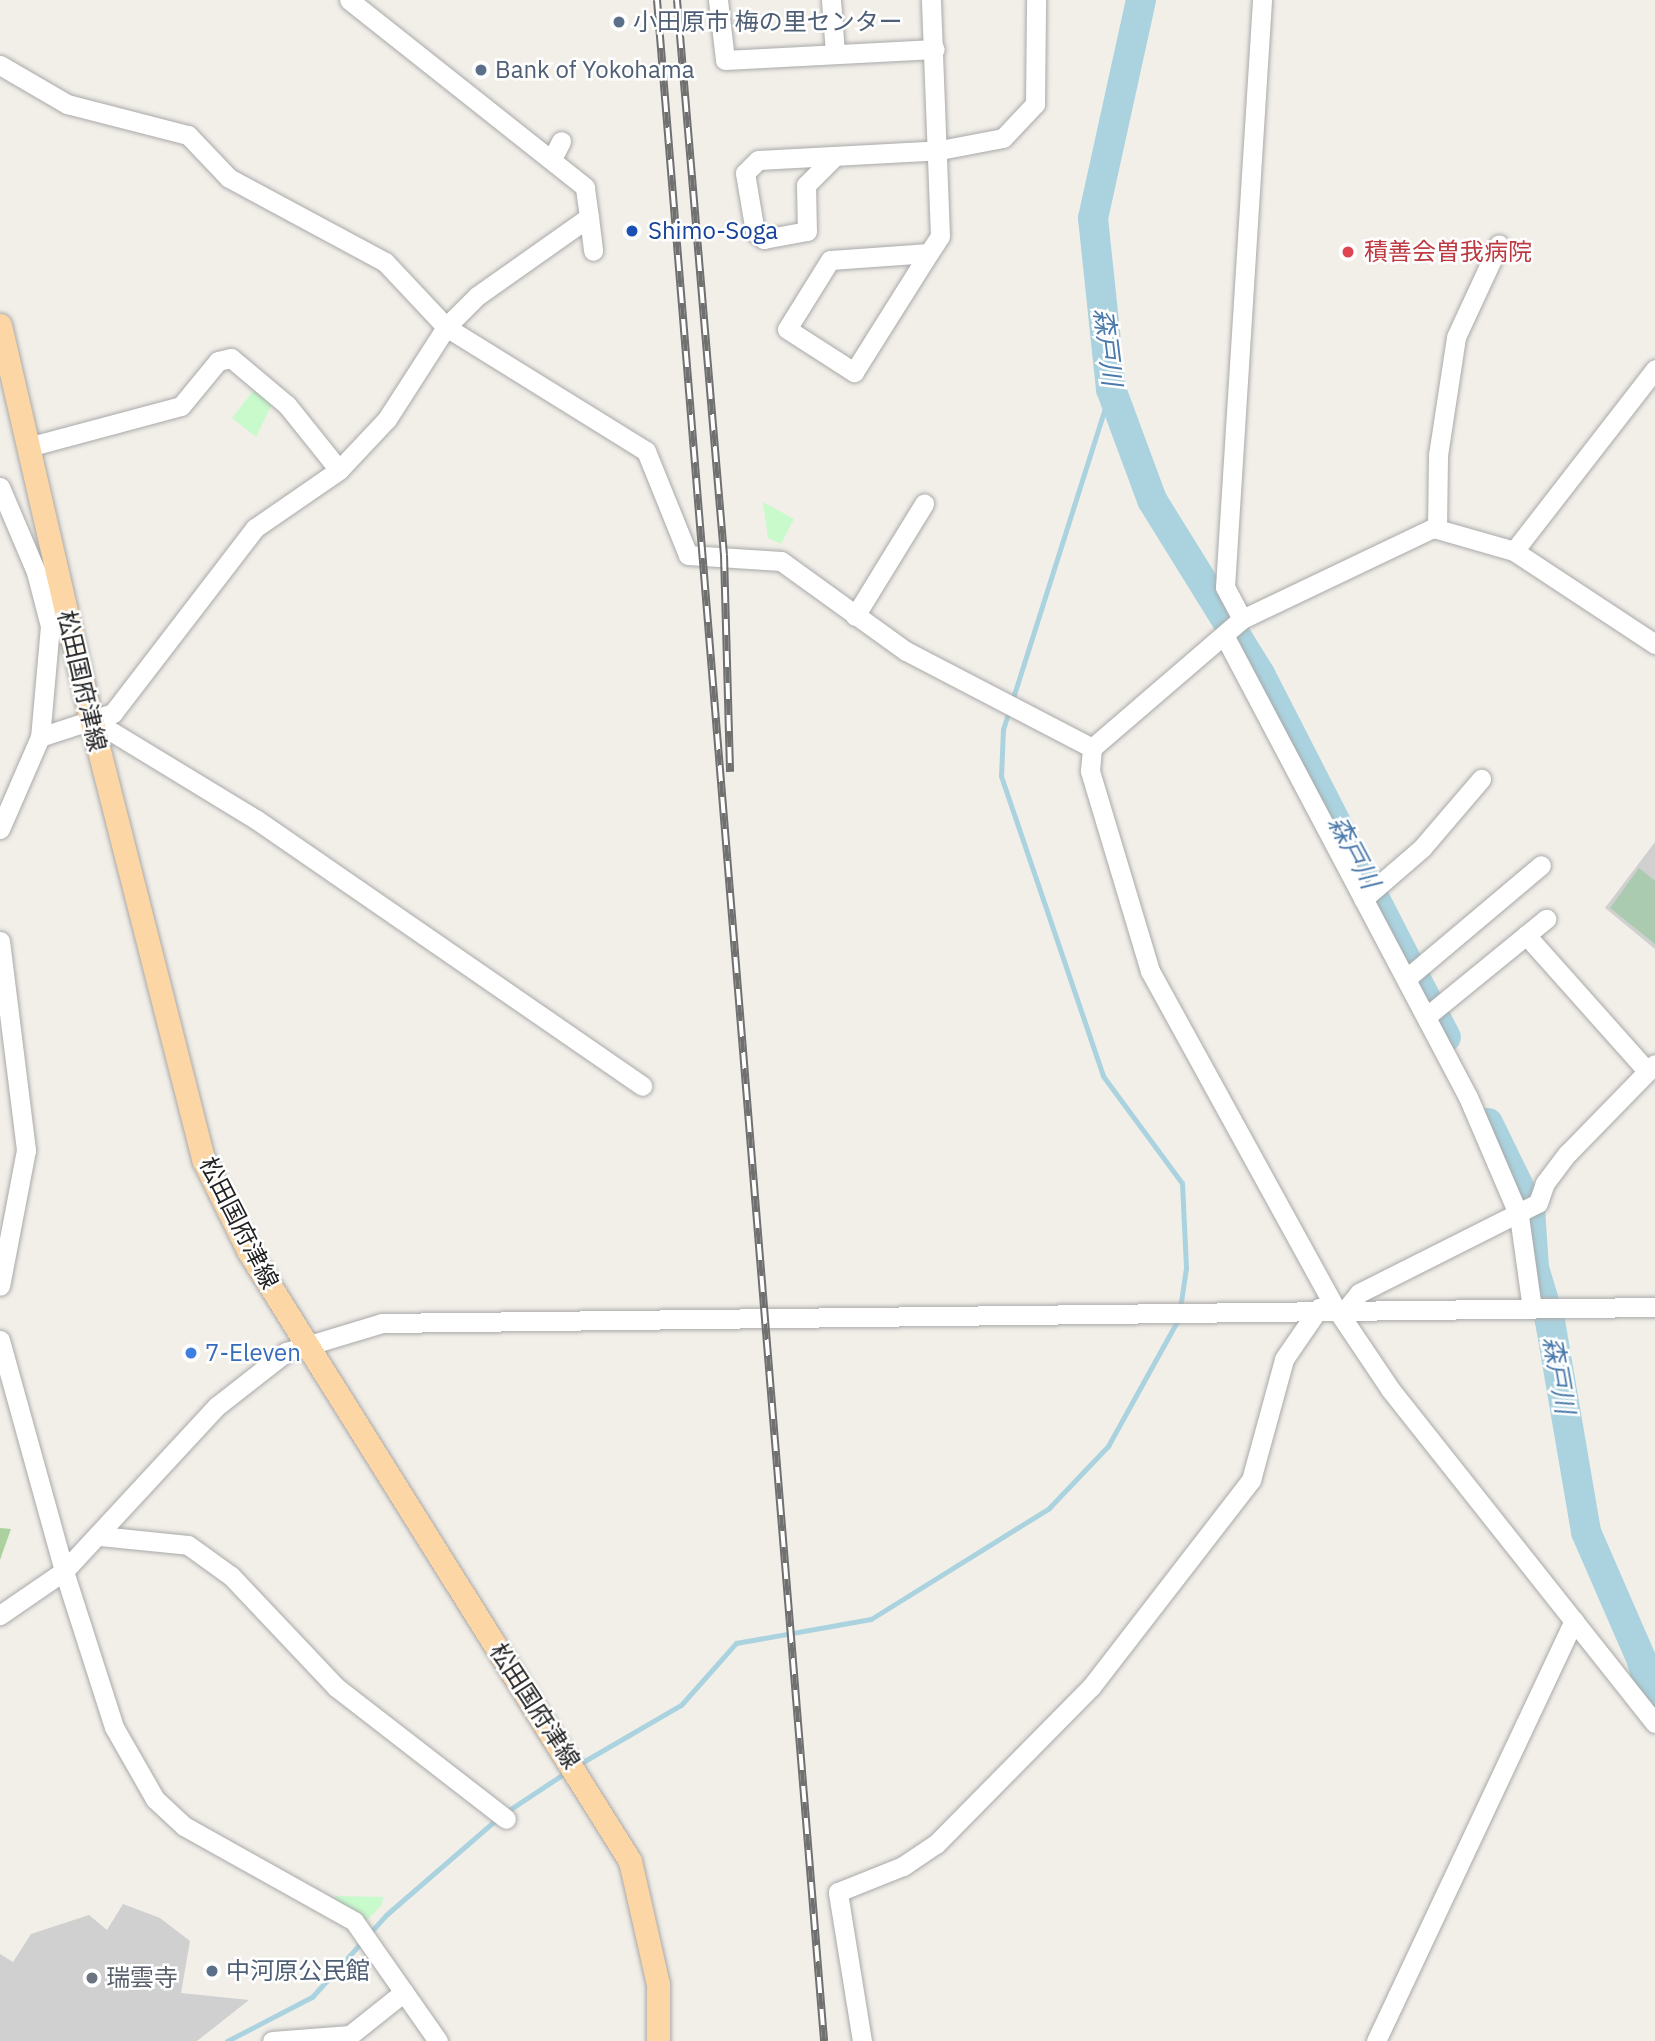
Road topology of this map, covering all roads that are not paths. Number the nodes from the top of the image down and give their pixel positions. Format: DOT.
graph roads {
  1 [pos="349,0"];
  2 [pos="718,0"];
  3 [pos="831,0"];
  4 [pos="931,0"];
  5 [pos="1036,0"];
  6 [pos="1262,0"];
  7 [pos="935,49"];
  8 [pos="835,53"];
  9 [pos="0,65"];
  10 [pos="561,141"];
  11 [pos="940,150"];
  12 [pos="835,156"];
  13 [pos="552,159"];
  14 [pos="589,217"];
  15 [pos="1499,244"];
  16 [pos="593,251"];
  17 [pos="929,253"];
  18 [pos="0,325"];
  19 [pos="446,327"];
  20 [pos="1655,369"];
  21 [pos="28,446"];
  22 [pos="340,470"];
  23 [pos="0,486"];
  24 [pos="924,504"];
  25 [pos="1437,529"];
  26 [pos="1514,551"];
  27 [pos="855,616"];
  28 [pos="1242,619"];
  29 [pos="1224,635"];
  30 [pos="1655,644"];
  31 [pos="90,719"];
  32 [pos="40,737"];
  33 [pos="1092,748"];
  34 [pos="1481,779"];
  35 [pos="0,829"];
  36 [pos="1541,865"];
  37 [pos="1363,899"];
  38 [pos="1546,919"];
  39 [pos="1526,935"];
  40 [pos="0,941"];
  41 [pos="1407,978"];
  42 [pos="1427,1016"];
  43 [pos="7,1026"];
  44 [pos="1651,1067"];
  45 [pos="642,1086"];
  46 [pos="1526,1211"];
  47 [pos="0,1286"];
  48 [pos="1655,1307"];
  49 [pos="1334,1308"];
  50 [pos="1532,1309"];
  51 [pos="0,1340"];
  52 [pos="307,1345"];
  53 [pos="100,1536"];
  54 [pos="64,1571"];
  55 [pos="0,1615"];
  56 [pos="1574,1620"];
  57 [pos="1655,1723"];
  58 [pos="503,1814"];
  59 [pos="404,1992"];
  60 [pos="272,2041"];
  61 [pos="438,2041"];
  62 [pos="658,2041"];
  63 [pos="862,2041"];
  64 [pos="1376,2041"];
  1 -- 13 [label="street"];
  2 -- 8 [label="street"];
  3 -- 8 [label="street"];
  4 -- 7 [label="street"];
  5 -- 11 [label="street"];
  6 -- 28 [label="street"];
  7 -- 8 [label="street"];
  7 -- 11 [label="street"];
  9 -- 19 [label="street"];
  10 -- 13 [label="street"];
  11 -- 12 [label="street"];
  11 -- 17 [label="street"];
  12 -- 12 [label="street"];
  13 -- 14 [label="street"];
  14 -- 16 [label="street"];
  14 -- 19 [label="street"];
  15 -- 25 [label="street"];
  17 -- 17 [label="street"];
  18 -- 21 [label="main road, 松田国府津線"];
  19 -- 22 [label="street"];
  19 -- 27 [label="street"];
  20 -- 26 [label="street"];
  21 -- 22 [label="street"];
  21 -- 31 [label="main road, 松田国府津線"];
  22 -- 31 [label="street"];
  23 -- 32 [label="street"];
  24 -- 27 [label="street"];
  25 -- 26 [label="street"];
  25 -- 28 [label="street"];
  26 -- 30 [label="street"];
  27 -- 33 [label="street"];
  28 -- 29 [label="street"];
  29 -- 33 [label="street"];
  29 -- 37 [label="street"];
  31 -- 32 [label="street"];
  31 -- 45 [label="street"];
  31 -- 52 [label="main road, 松田国府津線"];
  32 -- 35 [label="street"];
  33 -- 49 [label="street"];
  34 -- 37 [label="street"];
  36 -- 41 [label="street"];
  37 -- 41 [label="street"];
  38 -- 39 [label="street"];
  39 -- 42 [label="street"];
  39 -- 44 [label="street"];
  40 -- 43 [label="street"];
  41 -- 42 [label="street"];
  42 -- 46 [label="street"];
  43 -- 47 [label="street"];
  44 -- 46 [label="street"];
  46 -- 49 [label="street"];
  46 -- 50 [label="street"];
  48 -- 50 [label="street"];
  49 -- 50 [label="street"];
  49 -- 52 [label="street"];
  49 -- 56 [label="street"];
  49 -- 63 [label="street"];
  51 -- 54 [label="street"];
  52 -- 53 [label="street"];
  52 -- 62 [label="main road, 松田国府津線"];
  53 -- 54 [label="street"];
  53 -- 58 [label="street"];
  54 -- 55 [label="street"];
  54 -- 59 [label="street"];
  56 -- 57 [label="street"];
  56 -- 64 [label="street"];
  59 -- 60 [label="street"];
  59 -- 61 [label="street"];
}
